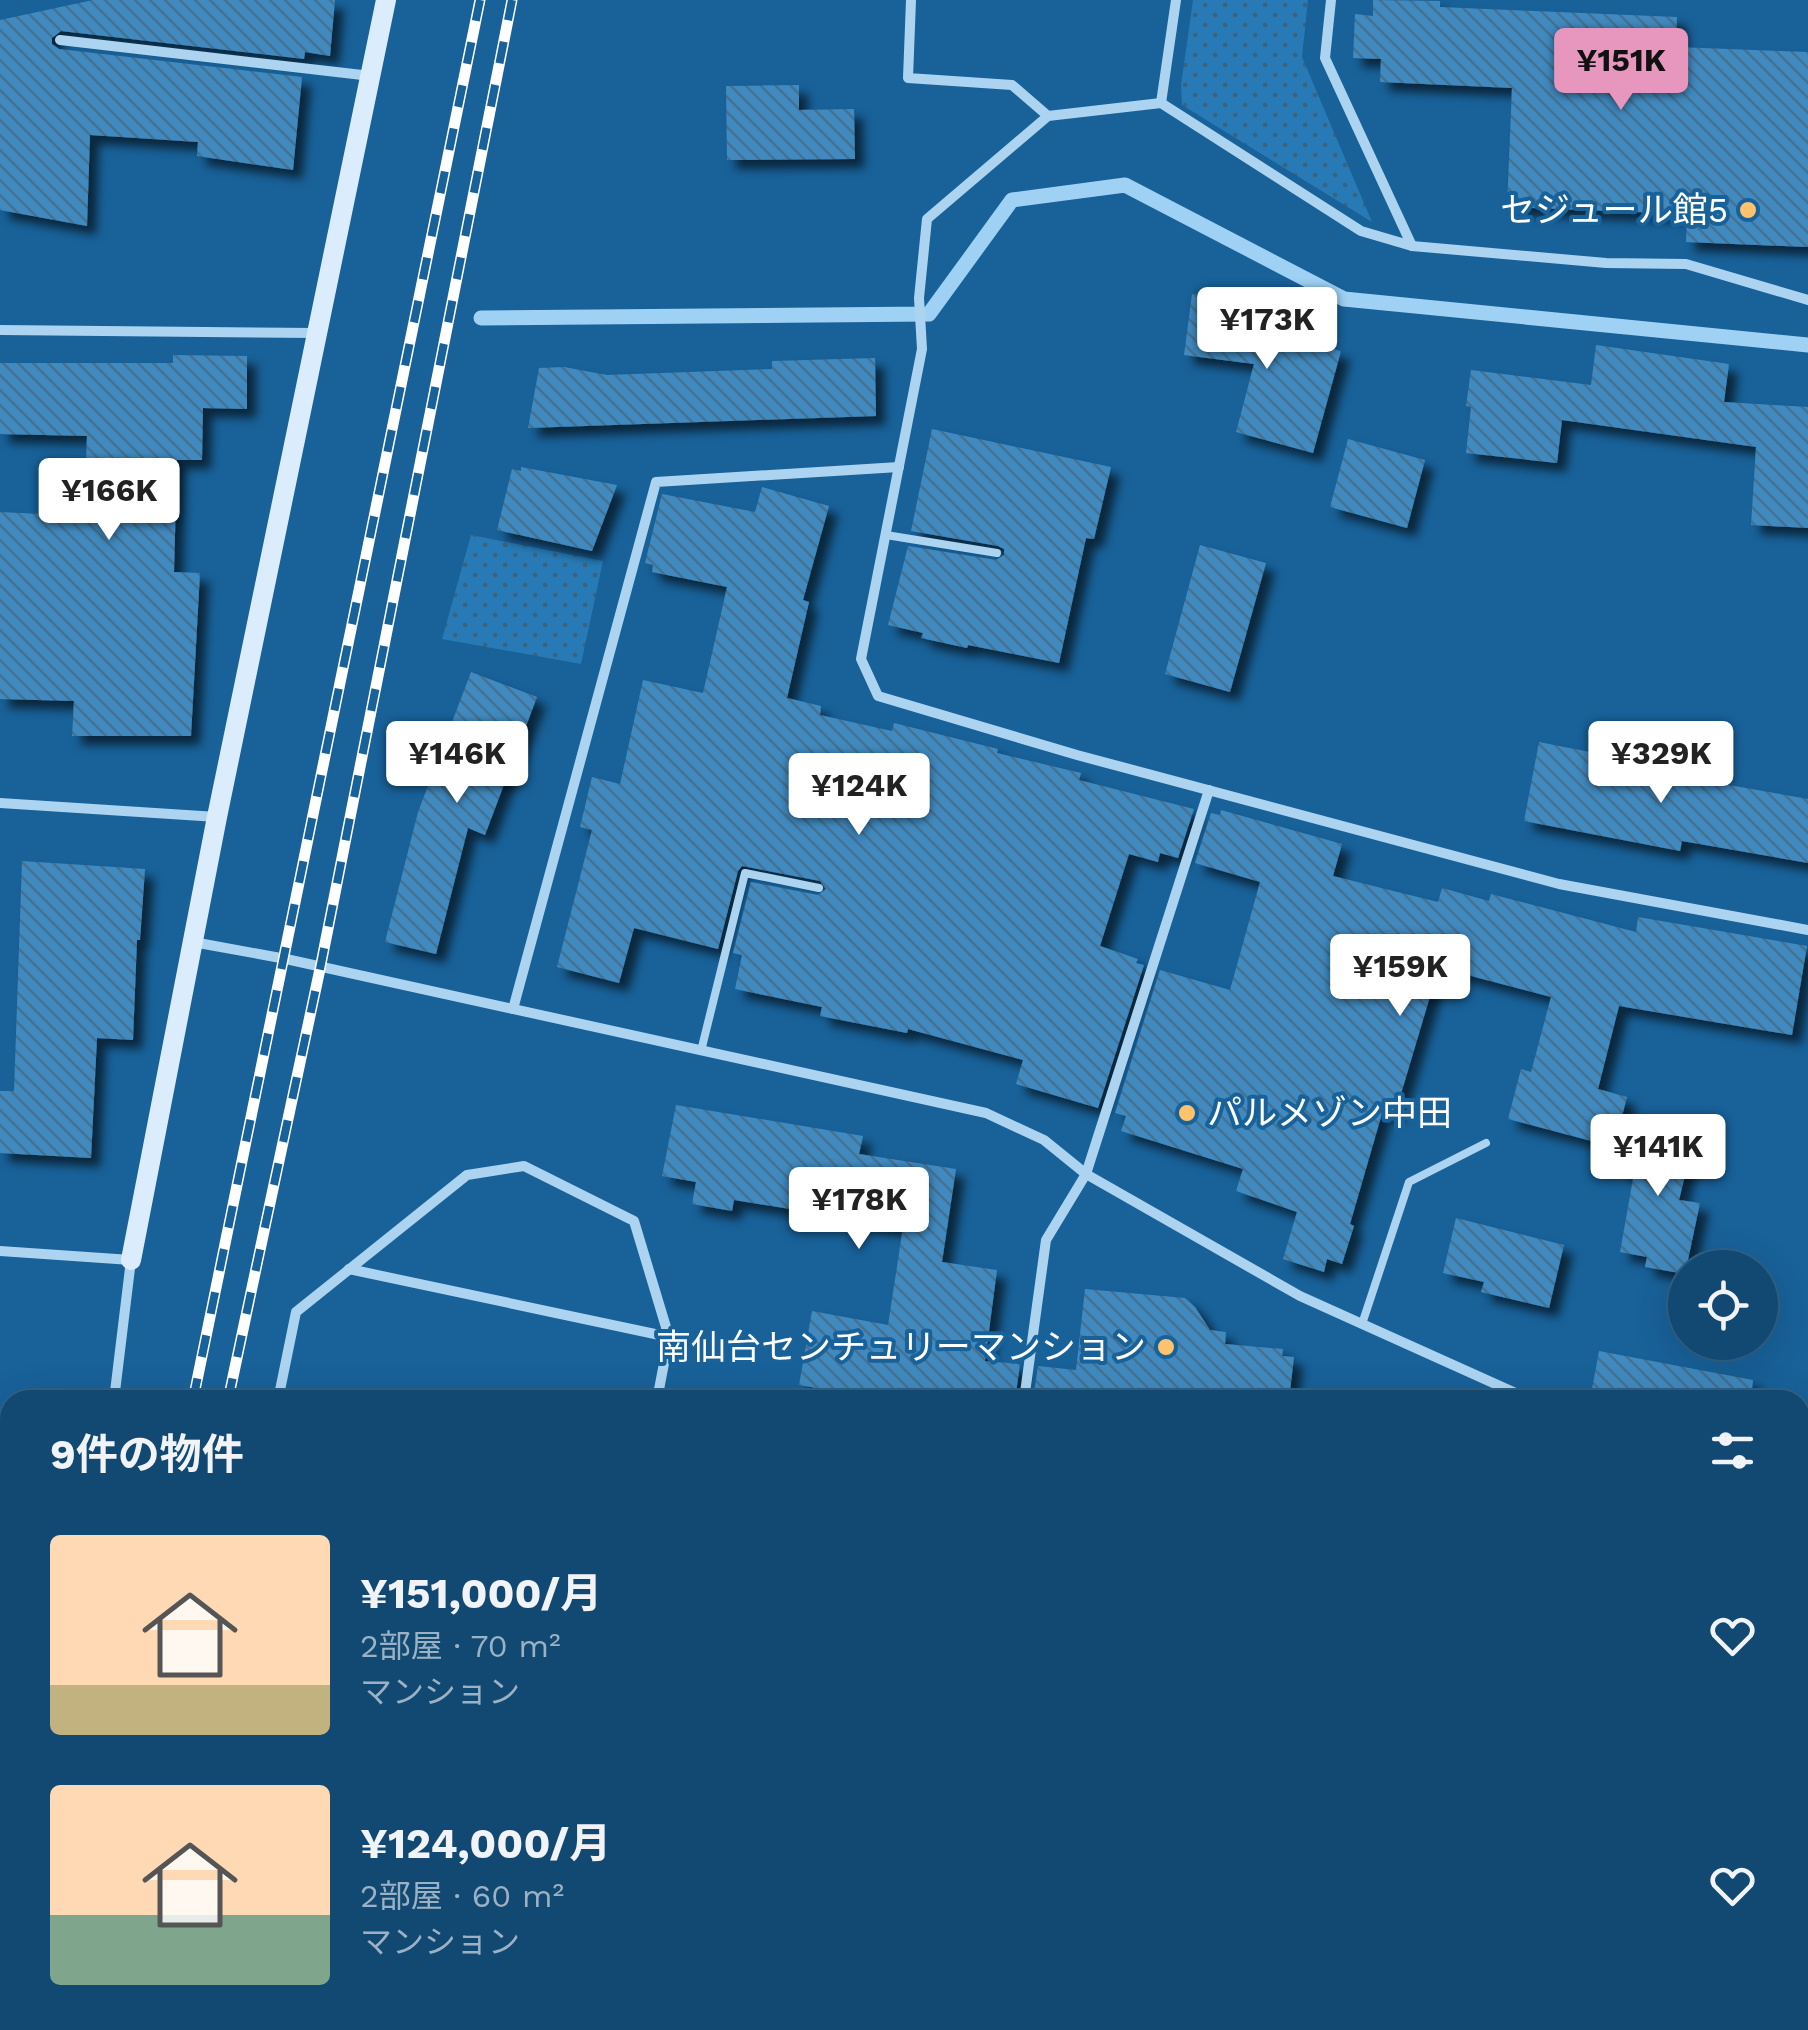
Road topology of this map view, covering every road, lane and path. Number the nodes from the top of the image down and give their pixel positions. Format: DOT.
graph roads {
  1 [pos="386,0"];
  2 [pos="911,0"];
  3 [pos="1176,0"];
  4 [pos="1331,0"];
  5 [pos="60,40"];
  6 [pos="370,76"];
  7 [pos="1161,103"];
  8 [pos="1048,116"];
  9 [pos="1412,246"];
  10 [pos="1808,300"];
  11 [pos="0,330"];
  12 [pos="317,333"];
  13 [pos="899,467"];
  14 [pos="886,535"];
  15 [pos="996,553"];
  16 [pos="1209,790"];
  17 [pos="0,803"];
  18 [pos="217,817"];
  19 [pos="819,888"];
  20 [pos="1808,930"];
  21 [pos="193,942"];
  22 [pos="513,1009"];
  23 [pos="701,1051"];
  24 [pos="1486,1143"];
  25 [pos="1086,1174"];
  26 [pos="0,1251"];
  27 [pos="131,1260"];
  28 [pos="350,1269"];
  29 [pos="1362,1324"];
  30 [pos="669,1337"];
  31 [pos="115,1390"];
  32 [pos="280,1390"];
  33 [pos="659,1390"];
  34 [pos="1025,1390"];
  35 [pos="1509,1390"];
  1 -- 6 [label="street"];
  2 -- 8 [label="street"];
  3 -- 7 [label="street"];
  4 -- 9 [label="street"];
  5 -- 6 [label="street"];
  6 -- 12 [label="street"];
  7 -- 8 [label="street"];
  7 -- 9 [label="street"];
  8 -- 13 [label="street"];
  9 -- 10 [label="street"];
  11 -- 12 [label="street"];
  12 -- 18 [label="street"];
  13 -- 14 [label="street"];
  13 -- 22 [label="street"];
  14 -- 15 [label="lane"];
  14 -- 16 [label="street"];
  16 -- 20 [label="street"];
  16 -- 25 [label="street"];
  17 -- 18 [label="street"];
  18 -- 21 [label="street"];
  19 -- 23 [label="lane"];
  21 -- 22 [label="street"];
  21 -- 27 [label="street"];
  22 -- 23 [label="street"];
  23 -- 25 [label="street"];
  24 -- 29 [label="lane"];
  25 -- 29 [label="street"];
  25 -- 34 [label="street"];
  26 -- 27 [label="street"];
  27 -- 31 [label="street"];
  28 -- 30 [label="street"];
  28 -- 30 [label="street"];
  28 -- 32 [label="street"];
  29 -- 35 [label="street"];
  30 -- 33 [label="street"];
}
